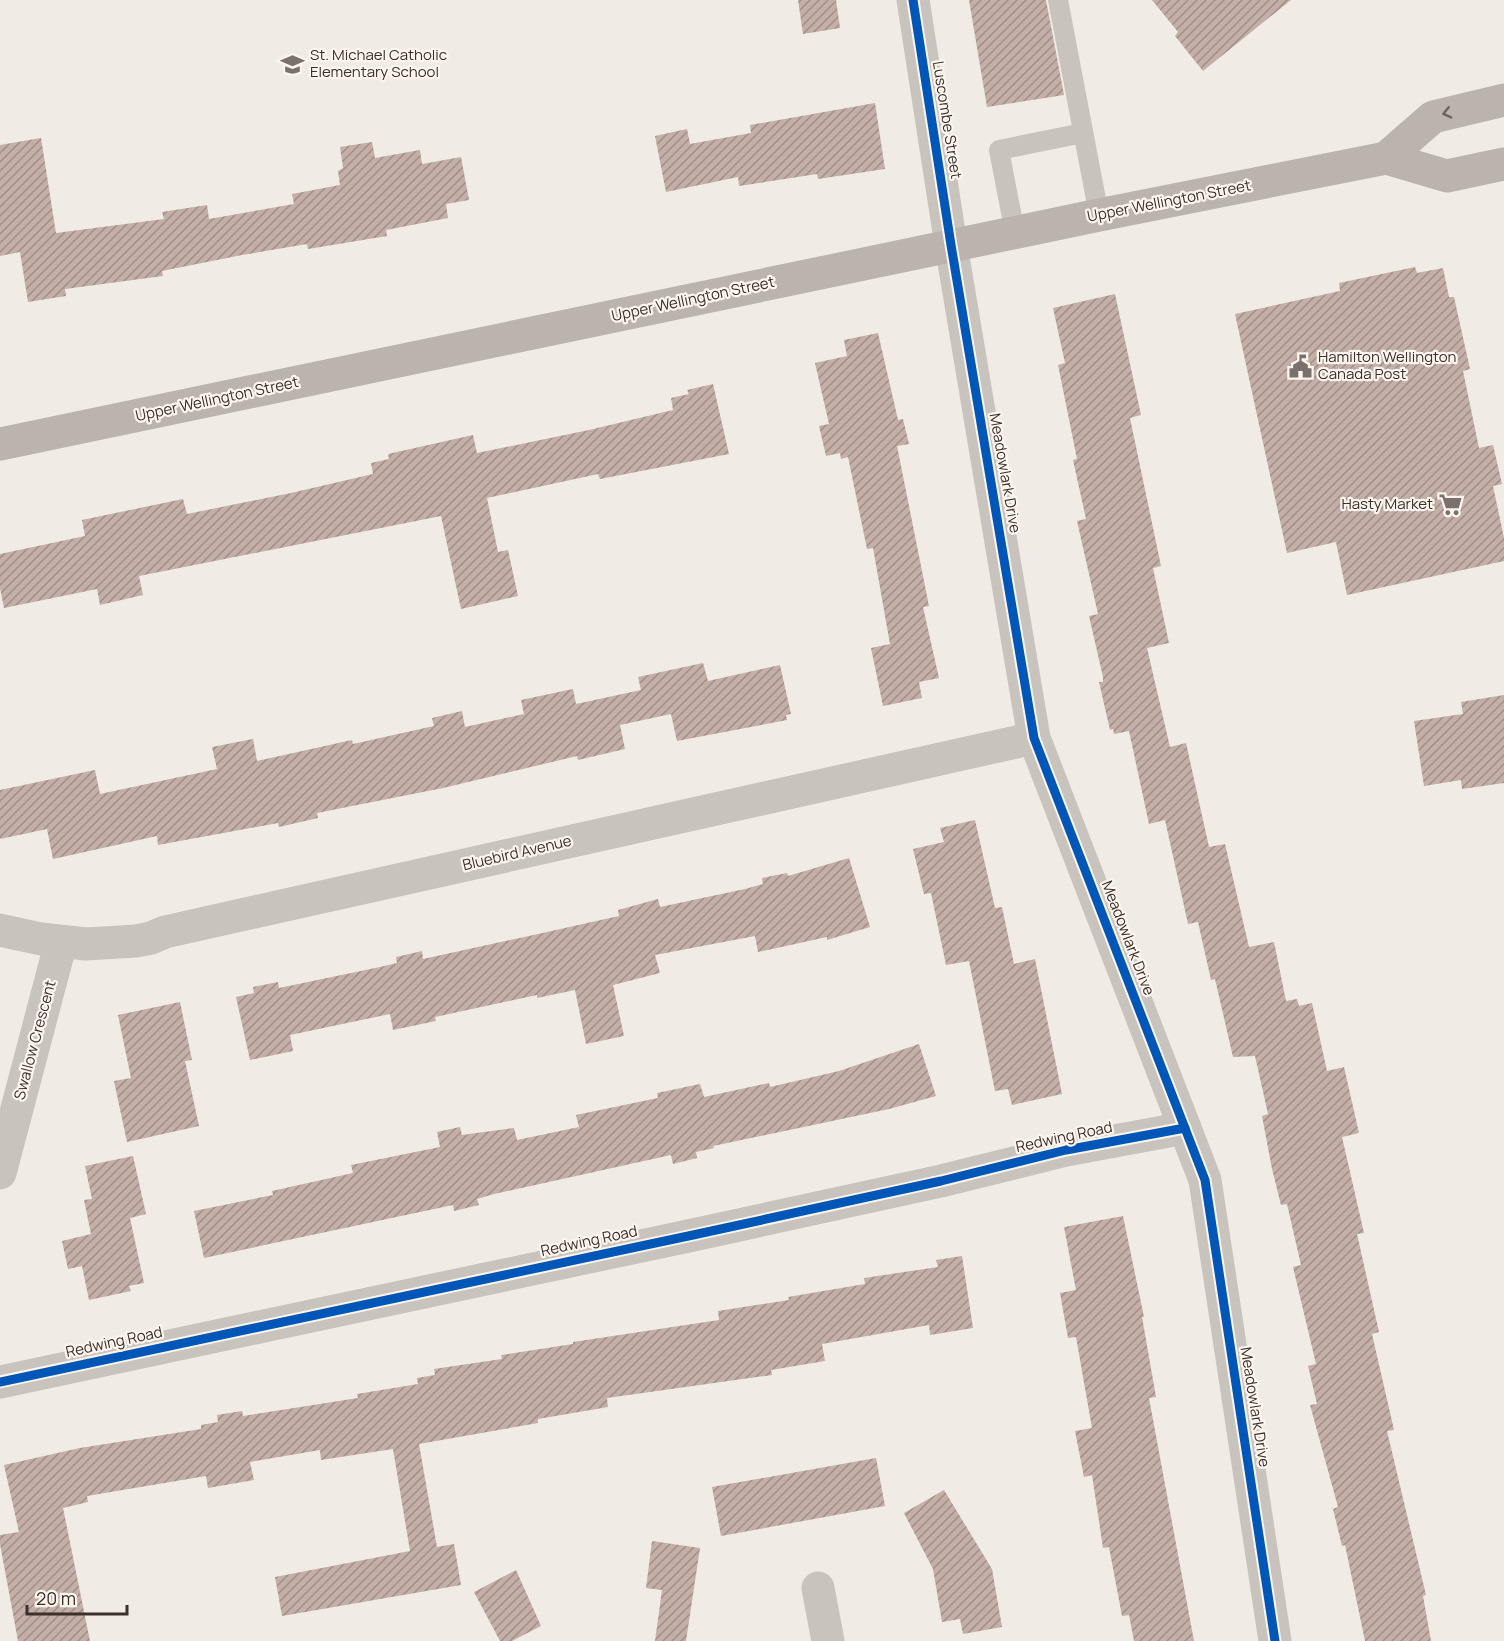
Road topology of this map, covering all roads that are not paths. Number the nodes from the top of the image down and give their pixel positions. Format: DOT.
graph roads {
  1 [pos="913,0"];
  2 [pos="1058,0"];
  3 [pos="1504,100"];
  4 [pos="1083,133"];
  5 [pos="1386,158"];
  6 [pos="1504,164"];
  7 [pos="1099,215"];
  8 [pos="1015,233"];
  9 [pos="951,245"];
  10 [pos="0,444"];
  11 [pos="1034,738"];
  12 [pos="0,930"];
  13 [pos="60,942"];
  14 [pos="1185,1128"];
  15 [pos="0,1173"];
  16 [pos="0,1382"];
  17 [pos="818,1587"];
  18 [pos="828,1641"];
  19 [pos="1275,1641"];
  1 -- 9 [label="street, Luscombe Street"];
  2 -- 4 [label="lane"];
  3 -- 5 [label="main road, Upper Wellington Street, one-way"];
  4 -- 7 [label="lane"];
  4 -- 8 [label="lane"];
  5 -- 6 [label="main road, Upper Wellington Street"];
  5 -- 7 [label="main road, Upper Wellington Street"];
  7 -- 8 [label="main road, Upper Wellington Street"];
  8 -- 9 [label="main road, Upper Wellington Street"];
  9 -- 10 [label="main road, Upper Wellington Street"];
  9 -- 11 [label="street, Meadowlark Drive"];
  11 -- 13 [label="street, Bluebird Avenue"];
  11 -- 14 [label="street, Meadowlark Drive"];
  12 -- 13 [label="street, Bluebird Avenue"];
  13 -- 15 [label="street, Swallow Crescent"];
  14 -- 16 [label="street, Redwing Road"];
  14 -- 19 [label="street, Meadowlark Drive"];
  17 -- 18 [label="street"];
}
